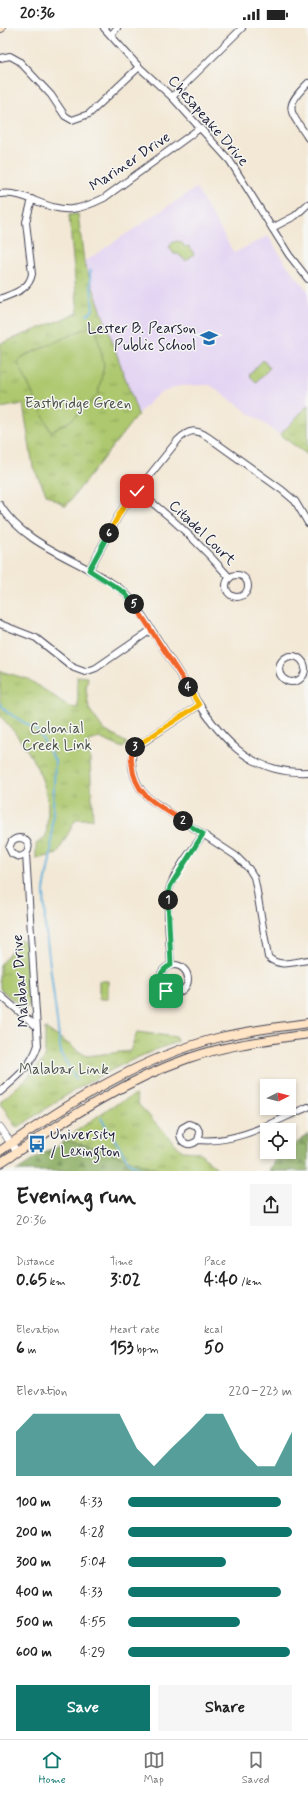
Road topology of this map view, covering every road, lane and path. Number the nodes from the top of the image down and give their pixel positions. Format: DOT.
graph roads {
  1 [pos="104,28"];
  2 [pos="117,28"];
  3 [pos="242,28"];
  4 [pos="111,35"];
  5 [pos="0,58"];
  6 [pos="139,67"];
  7 [pos="308,83"];
  8 [pos="172,97"];
  9 [pos="200,128"];
  10 [pos="308,138"];
  11 [pos="0,194"];
  12 [pos="32,199"];
  13 [pos="308,204"];
  14 [pos="272,228"];
  15 [pos="308,279"];
  16 [pos="0,299"];
  17 [pos="137,491"];
  18 [pos="0,505"];
  19 [pos="308,523"];
  20 [pos="89,570"];
  21 [pos="230,578"];
  22 [pos="0,624"];
  23 [pos="151,630"];
  24 [pos="306,674"];
  25 [pos="199,705"];
  26 [pos="308,772"];
  27 [pos="203,834"];
  28 [pos="26,854"];
  29 [pos="308,960"];
  30 [pos="171,965"];
  31 [pos="0,995"];
  32 [pos="308,1023"];
  33 [pos="36,1026"];
  34 [pos="308,1034"];
  35 [pos="0,1092"];
  36 [pos="308,1107"];
  37 [pos="0,1127"];
  38 [pos="198,1140"];
  39 [pos="11,1143"];
  40 [pos="0,1151"];
  41 [pos="17,1152"];
  42 [pos="0,1163"];
  1 -- 4 [label="street, Chesapeake Drive"];
  2 -- 4 [label="street"];
  3 -- 8 [label="street"];
  4 -- 6 [label="street, Chesapeake Drive"];
  5 -- 6 [label="street"];
  6 -- 8 [label="street, Chesapeake Drive"];
  7 -- 10 [label="street"];
  8 -- 9 [label="street, Chesapeake Drive"];
  9 -- 12 [label="street, Mariner Drive"];
  9 -- 14 [label="street, Chesapeake Drive"];
  11 -- 12 [label="street, Mariner Drive"];
  12 -- 16 [label="street"];
  13 -- 14 [label="street"];
  14 -- 15 [label="street, Chesapeake Drive"];
  17 -- 19 [label="street"];
  17 -- 20 [label="street"];
  17 -- 21 [label="street, Citadel Court"];
  18 -- 20 [label="street"];
  20 -- 23 [label="street"];
  22 -- 23 [label="street"];
  23 -- 25 [label="street"];
  24 -- 24 [label="street"];
  25 -- 26 [label="street"];
  25 -- 27 [label="street"];
  27 -- 29 [label="street"];
  27 -- 30 [label="street"];
  28 -- 33 [label="street, Malabar Drive"];
  30 -- 30 [label="street"];
  31 -- 33 [label="street"];
  32 -- 39 [label="main road"];
  33 -- 35 [label="street, Malabar Drive"];
  34 -- 41 [label="main road"];
  36 -- 38 [label="street"];
  37 -- 39 [label="street"];
  39 -- 40 [label="main road"];
  39 -- 41 [label="street"];
  41 -- 42 [label="main road"];
}
